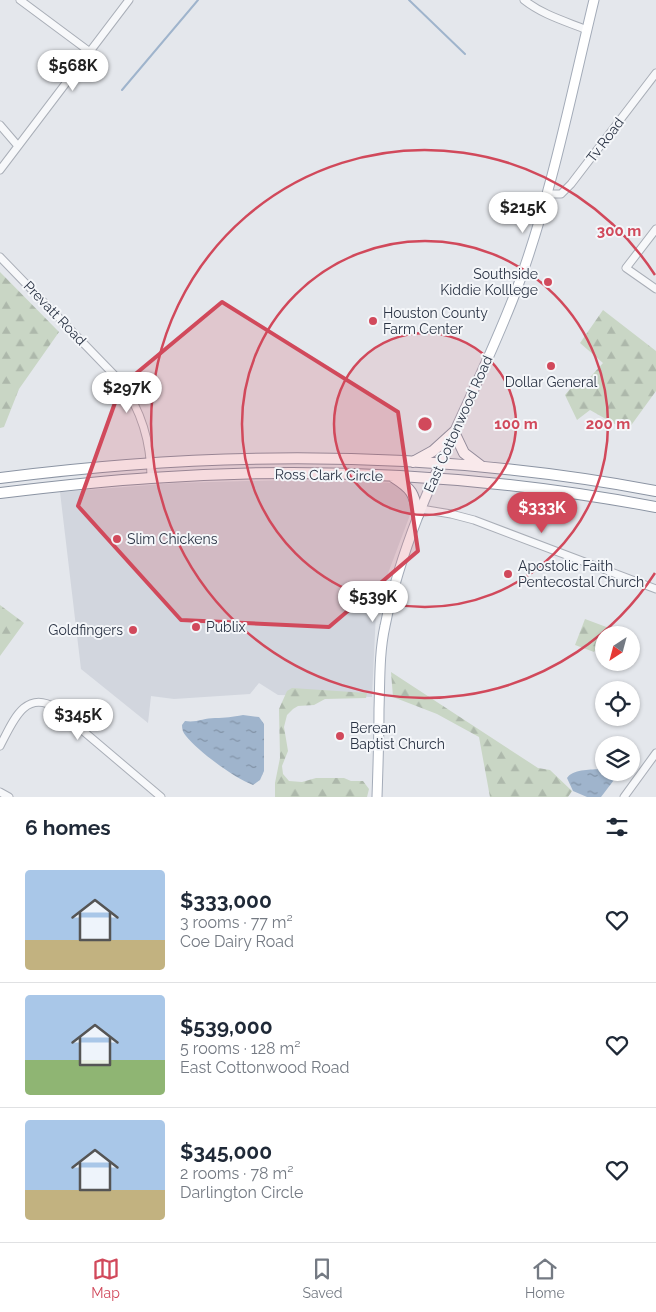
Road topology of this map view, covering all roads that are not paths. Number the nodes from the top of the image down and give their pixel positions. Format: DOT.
graph roads {
  1 [pos="20,0"];
  2 [pos="129,0"];
  3 [pos="524,0"];
  4 [pos="594,0"];
  5 [pos="587,30"];
  6 [pos="90,52"];
  7 [pos="655,76"];
  8 [pos="0,125"];
  9 [pos="18,146"];
  10 [pos="0,170"];
  11 [pos="546,194"];
  12 [pos="656,229"];
  13 [pos="0,257"];
  14 [pos="656,288"];
  15 [pos="454,432"];
  16 [pos="242,459"];
  17 [pos="151,462"];
  18 [pos="412,463"];
  19 [pos="441,464"];
  20 [pos="484,468"];
  21 [pos="233,474"];
  22 [pos="392,476"];
  23 [pos="0,478"];
  24 [pos="151,478"];
  25 [pos="434,478"];
  26 [pos="653,491"];
  27 [pos="0,493"];
  28 [pos="652,506"];
  29 [pos="419,512"];
  30 [pos="656,588"];
  31 [pos="0,746"];
  32 [pos="656,753"];
  33 [pos="0,792"];
  34 [pos="9,797"];
  35 [pos="161,797"];
  36 [pos="377,797"];
  37 [pos="624,797"];
  1 -- 6 [label="street"];
  2 -- 6 [label="street"];
  3 -- 5 [label="street"];
  4 -- 5 [label="main road, East Cottonwood Road"];
  5 -- 11 [label="main road, East Cottonwood Road"];
  6 -- 9 [label="street"];
  7 -- 11 [label="street, Tv Road"];
  8 -- 9 [label="street"];
  9 -- 10 [label="street"];
  11 -- 15 [label="main road, East Cottonwood Road"];
  12 -- 14 [label="street"];
  13 -- 17 [label="street, Prevatt Road"];
  15 -- 18 [label="highway"];
  15 -- 19 [label="main road, East Cottonwood Road"];
  15 -- 20 [label="highway"];
  16 -- 17 [label="highway, Ross Clark Circle"];
  16 -- 18 [label="highway, Ross Clark Circle"];
  16 -- 21 [label="highway"];
  17 -- 23 [label="highway, Ross Clark Circle"];
  17 -- 24 [label="street, Prevatt Road"];
  18 -- 19 [label="highway, Ross Clark Circle"];
  19 -- 20 [label="highway, Ross Clark Circle"];
  19 -- 25 [label="main road, East Cottonwood Road"];
  20 -- 26 [label="highway, Ross Clark Circle"];
  21 -- 22 [label="highway, Ross Clark Circle"];
  21 -- 24 [label="highway, Ross Clark Circle"];
  22 -- 25 [label="highway, Ross Clark Circle"];
  22 -- 29 [label="highway"];
  24 -- 27 [label="highway, Ross Clark Circle"];
  25 -- 28 [label="highway, Ross Clark Circle"];
  25 -- 29 [label="main road, East Cottonwood Road"];
  26 -- 28 [label="highway"];
  29 -- 30 [label="street"];
  29 -- 36 [label="main road, East Cottonwood Road"];
  31 -- 35 [label="street"];
  32 -- 37 [label="street"];
  33 -- 34 [label="street"];
}
